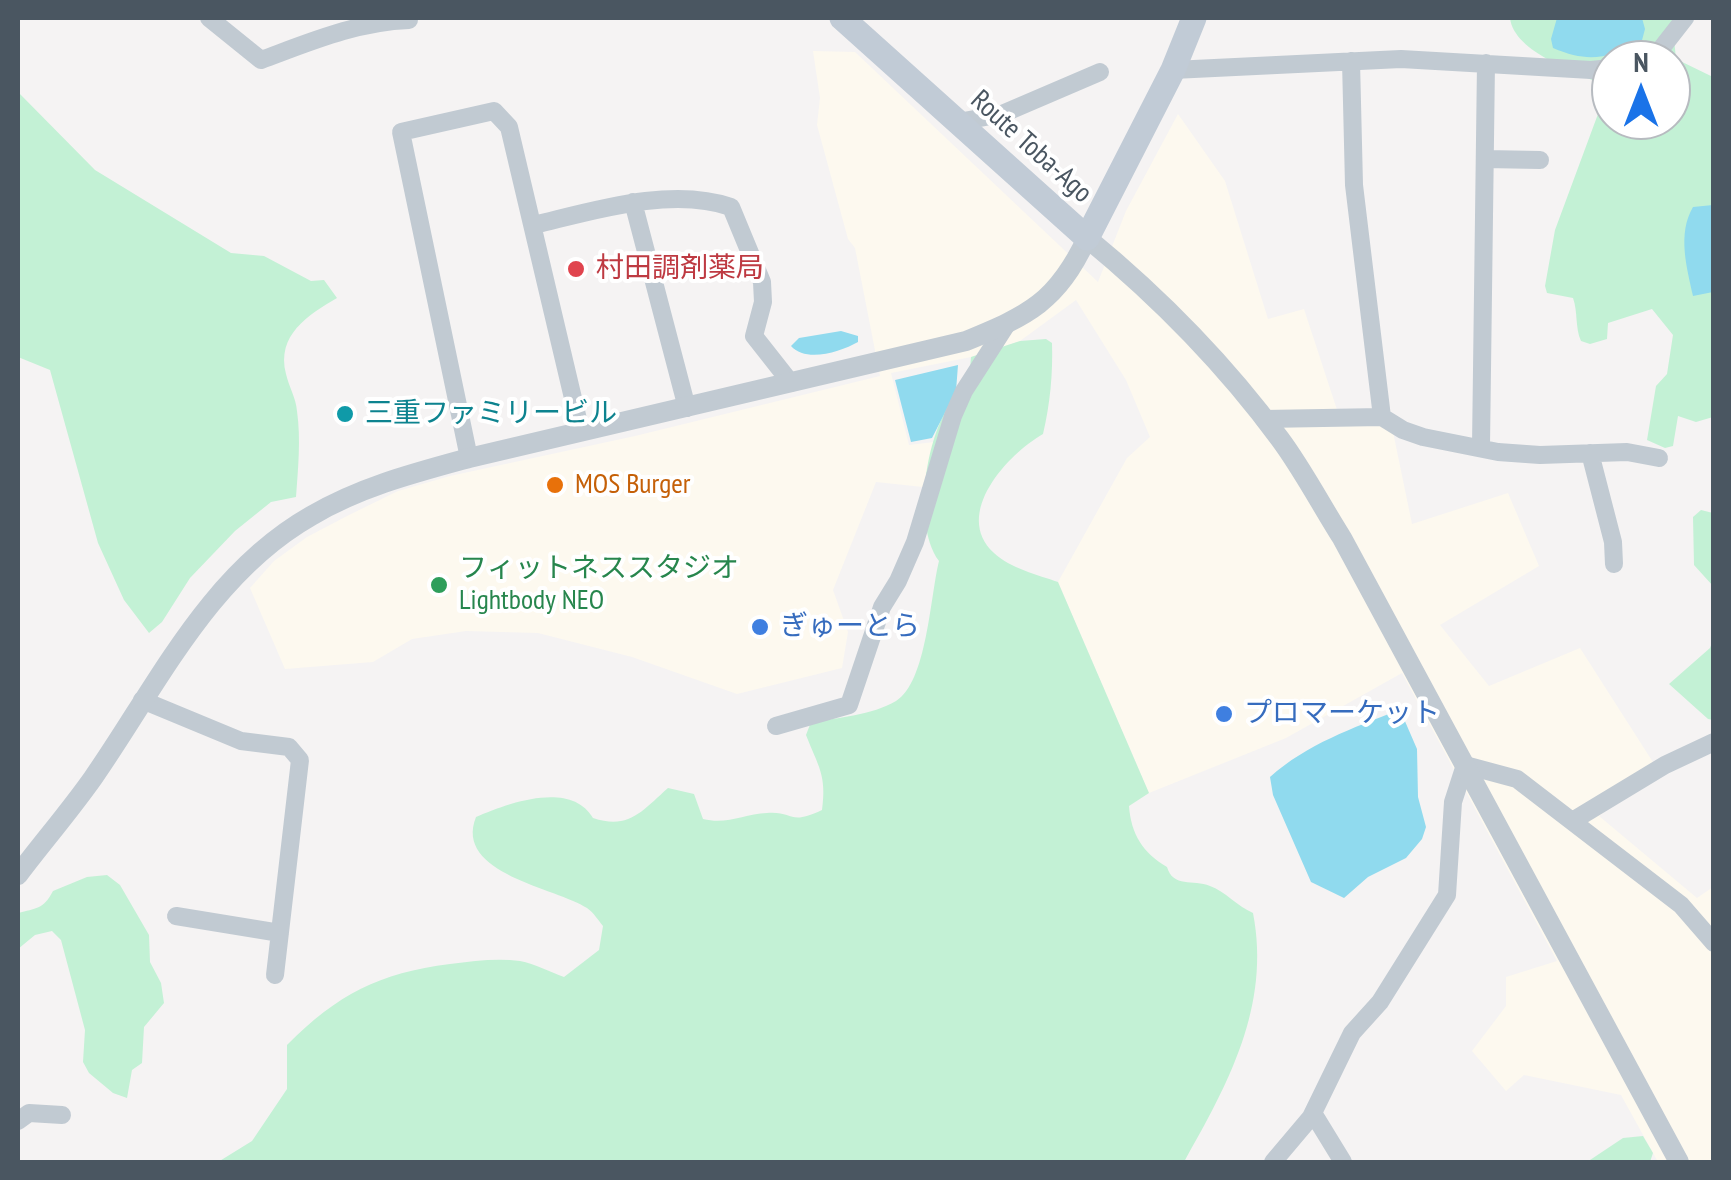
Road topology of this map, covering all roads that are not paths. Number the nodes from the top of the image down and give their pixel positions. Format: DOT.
graph roads {
  1 [pos="209,18"];
  2 [pos="842,18"];
  3 [pos="1194,18"];
  4 [pos="1685,18"];
  5 [pos="409,20"];
  6 [pos="1668,40"];
  7 [pos="1351,61"];
  8 [pos="1486,63"];
  9 [pos="1173,70"];
  10 [pos="1591,70"];
  11 [pos="1100,72"];
  12 [pos="958,122"];
  13 [pos="1485,159"];
  14 [pos="1540,160"];
  15 [pos="632,202"];
  16 [pos="534,225"];
  17 [pos="1088,238"];
  18 [pos="1007,324"];
  19 [pos="791,383"];
  20 [pos="687,408"];
  21 [pos="1382,417"];
  22 [pos="1264,420"];
  23 [pos="582,432"];
  24 [pos="1481,446"];
  25 [pos="1590,453"];
  26 [pos="468,458"];
  27 [pos="1659,458"];
  28 [pos="1614,564"];
  29 [pos="142,700"];
  30 [pos="776,726"];
  31 [pos="1714,742"];
  32 [pos="1464,765"];
  33 [pos="1574,820"];
  34 [pos="18,876"];
  35 [pos="176,916"];
  36 [pos="280,933"];
  37 [pos="1714,944"];
  38 [pos="275,975"];
  39 [pos="1313,1112"];
  40 [pos="62,1115"];
  41 [pos="18,1121"];
  42 [pos="1273,1162"];
  43 [pos="1343,1162"];
  44 [pos="1679,1162"];
  1 -- 5 [label="street"];
  2 -- 12 [label="main road, Route Toba-Ago"];
  3 -- 9 [label="main road, Route Toba-Ago"];
  4 -- 6 [label="street"];
  7 -- 8 [label="street"];
  7 -- 9 [label="street"];
  7 -- 21 [label="street"];
  8 -- 10 [label="street"];
  8 -- 13 [label="street"];
  9 -- 17 [label="main road, Route Toba-Ago"];
  11 -- 12 [label="street"];
  12 -- 17 [label="main road, Route Toba-Ago"];
  13 -- 14 [label="street"];
  13 -- 24 [label="street"];
  15 -- 16 [label="street"];
  15 -- 19 [label="street"];
  15 -- 20 [label="street"];
  16 -- 23 [label="street"];
  16 -- 26 [label="street"];
  17 -- 18 [label="street"];
  17 -- 22 [label="street"];
  18 -- 19 [label="street"];
  18 -- 30 [label="street"];
  19 -- 20 [label="street"];
  20 -- 23 [label="street"];
  21 -- 22 [label="street"];
  21 -- 24 [label="street"];
  22 -- 32 [label="street"];
  23 -- 26 [label="street"];
  24 -- 25 [label="street"];
  25 -- 27 [label="street"];
  25 -- 28 [label="street"];
  26 -- 29 [label="street"];
  29 -- 34 [label="street"];
  29 -- 36 [label="street"];
  31 -- 33 [label="street"];
  32 -- 33 [label="street"];
  32 -- 39 [label="street"];
  32 -- 44 [label="street"];
  33 -- 37 [label="street"];
  35 -- 36 [label="street"];
  36 -- 38 [label="street"];
  39 -- 42 [label="street"];
  39 -- 43 [label="street"];
  40 -- 41 [label="street"];
}
